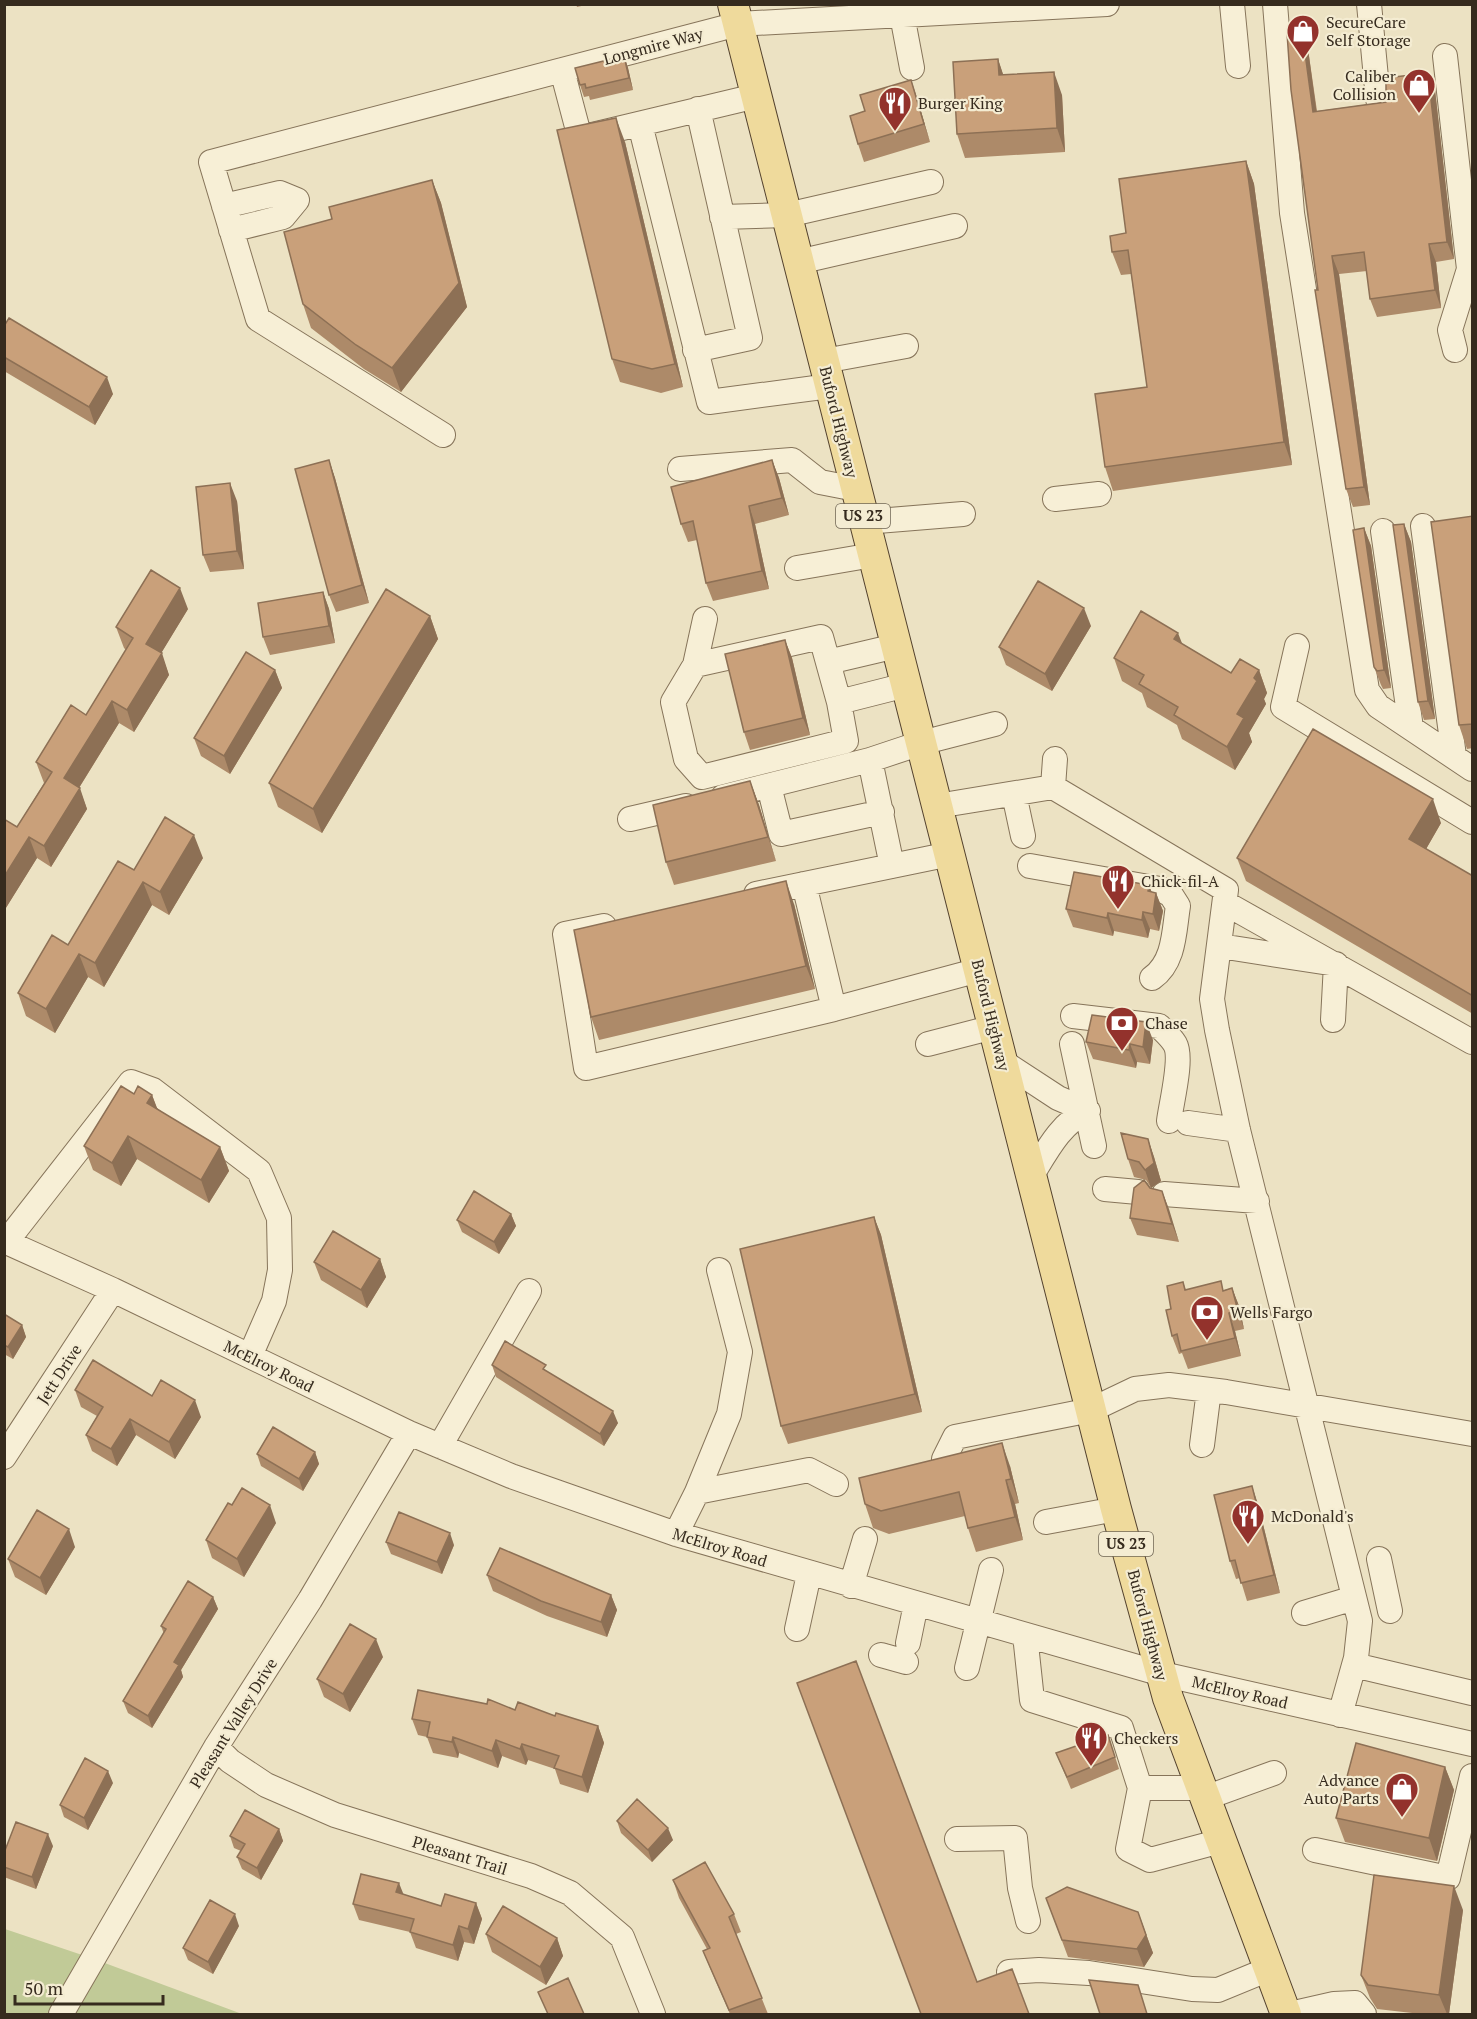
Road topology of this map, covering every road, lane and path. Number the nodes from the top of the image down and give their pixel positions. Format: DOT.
graph roads {
  1 [pos="1107,4"];
  2 [pos="1232,4"];
  3 [pos="1275,4"];
  4 [pos="1369,4"];
  5 [pos="909,11"];
  6 [pos="735,14"];
  7 [pos="1445,56"];
  8 [pos="1238,66"];
  9 [pos="912,68"];
  10 [pos="562,70"];
  11 [pos="756,96"];
  12 [pos="1378,99"];
  13 [pos="698,110"];
  14 [pos="640,124"];
  15 [pos="931,182"];
  16 [pos="224,206"];
  17 [pos="786,215"];
  18 [pos="722,218"];
  19 [pos="955,226"];
  20 [pos="231,230"];
  21 [pos="798,262"];
  22 [pos="1452,340"];
  23 [pos="906,346"];
  24 [pos="694,350"];
  25 [pos="827,373"];
  26 [pos="443,435"];
  27 [pos="680,469"];
  28 [pos="856,489"];
  29 [pos="1100,494"];
  30 [pos="1055,499"];
  31 [pos="963,514"];
  32 [pos="865,522"];
  33 [pos="1383,531"];
  34 [pos="1343,535"];
  35 [pos="873,555"];
  36 [pos="796,568"];
  37 [pos="705,619"];
  38 [pos="896,646"];
  39 [pos="1297,646"];
  40 [pos="828,662"];
  41 [pos="695,665"];
  42 [pos="906,685"];
  43 [pos="839,702"];
  44 [pos="995,724"];
  45 [pos="1411,728"];
  46 [pos="921,743"];
  47 [pos="1055,759"];
  48 [pos="870,760"];
  49 [pos="1463,763"];
  50 [pos="769,786"];
  51 [pos="1053,787"];
  52 [pos="1014,794"];
  53 [pos="937,806"];
  54 [pos="882,812"];
  55 [pos="630,819"];
  56 [pos="1473,822"];
  57 [pos="1023,836"];
  58 [pos="950,855"];
  59 [pos="892,866"];
  60 [pos="1030,866"];
  61 [pos="804,884"];
  62 [pos="736,899"];
  63 [pos="1225,903"];
  64 [pos="622,922"];
  65 [pos="1220,946"];
  66 [pos="1336,964"];
  67 [pos="979,970"];
  68 [pos="1152,978"];
  69 [pos="834,1009"];
  70 [pos="1073,1016"];
  71 [pos="1333,1020"];
  72 [pos="994,1027"];
  73 [pos="1473,1042"];
  74 [pos="928,1044"];
  75 [pos="1072,1044"];
  76 [pos="1003,1062"];
  77 [pos="1088,1111"];
  78 [pos="1238,1130"];
  79 [pos="1094,1146"];
  80 [pos="1032,1175"];
  81 [pos="1105,1189"];
  82 [pos="1138,1192"];
  83 [pos="1164,1194"];
  84 [pos="1257,1201"];
  85 [pos="5,1242"];
  86 [pos="718,1270"];
  87 [pos="113,1290"];
  88 [pos="529,1291"];
  89 [pos="250,1356"];
  90 [pos="1209,1390"];
  91 [pos="1307,1406"];
  92 [pos="1091,1410"];
  93 [pos="409,1433"];
  94 [pos="1473,1434"];
  95 [pos="1203,1445"];
  96 [pos="440,1446"];
  97 [pos="4,1458"];
  98 [pos="944,1459"];
  99 [pos="836,1484"];
  100 [pos="697,1492"];
  101 [pos="1116,1509"];
  102 [pos="1046,1522"];
  103 [pos="676,1534"];
  104 [pos="865,1539"];
  105 [pos="1378,1559"];
  106 [pos="991,1570"];
  107 [pos="808,1574"];
  108 [pos="851,1586"];
  109 [pos="1354,1598"];
  110 [pos="916,1604"];
  111 [pos="1390,1611"];
  112 [pos="1304,1612"];
  113 [pos="978,1621"];
  114 [pos="797,1629"];
  115 [pos="1025,1635"];
  116 [pos="881,1655"];
  117 [pos="1354,1665"];
  118 [pos="967,1668"];
  119 [pos="1162,1674"];
  120 [pos="1473,1693"];
  121 [pos="1340,1715"];
  122 [pos="1473,1744"];
  123 [pos="216,1747"];
  124 [pos="1274,1773"];
  125 [pos="1473,1776"];
  126 [pos="1140,1788"];
  127 [pos="1203,1793"];
  128 [pos="957,1839"];
  129 [pos="1221,1841"];
  130 [pos="1315,1850"];
  131 [pos="1029,1921"];
  132 [pos="1269,1969"];
  133 [pos="1009,1972"];
  134 [pos="61,2014"];
  135 [pos="653,2014"];
  136 [pos="1288,2014"];
  137 [pos="1364,2014"];
  1 -- 5 [label="street, Longmire Way"];
  2 -- 8 [label="street"];
  3 -- 34 [label="street"];
  4 -- 12 [label="street"];
  5 -- 6 [label="street, Longmire Way"];
  5 -- 9 [label="street"];
  6 -- 10 [label="street, Longmire Way"];
  6 -- 11 [label="main road, Buford Highway / US 23"];
  7 -- 22 [label="street"];
  10 -- 14 [label="street"];
  10 -- 16 [label="street, Longmire Way"];
  11 -- 13 [label="street"];
  11 -- 17 [label="main road, Buford Highway / US 23"];
  13 -- 14 [label="street"];
  13 -- 18 [label="street"];
  14 -- 24 [label="street"];
  15 -- 17 [label="street"];
  16 -- 20 [label="street"];
  16 -- 20 [label="street"];
  17 -- 18 [label="street"];
  17 -- 21 [label="main road, Buford Highway / US 23"];
  18 -- 24 [label="street"];
  19 -- 21 [label="street"];
  20 -- 26 [label="street"];
  21 -- 25 [label="main road, Buford Highway / US 23"];
  23 -- 25 [label="street"];
  24 -- 25 [label="street"];
  25 -- 28 [label="main road, Buford Highway / US 23"];
  27 -- 28 [label="street"];
  28 -- 32 [label="main road, Buford Highway / US 23"];
  29 -- 30 [label="street"];
  31 -- 32 [label="street"];
  32 -- 35 [label="main road, Buford Highway / US 23"];
  33 -- 34 [label="street"];
  33 -- 45 [label="street"];
  33 -- 49 [label="street"];
  34 -- 45 [label="street"];
  35 -- 36 [label="street"];
  35 -- 38 [label="main road, Buford Highway / US 23"];
  37 -- 41 [label="street"];
  38 -- 40 [label="street"];
  38 -- 42 [label="main road, Buford Highway / US 23"];
  39 -- 56 [label="street"];
  40 -- 41 [label="street"];
  40 -- 43 [label="street"];
  41 -- 43 [label="street"];
  42 -- 43 [label="street"];
  42 -- 46 [label="main road, Buford Highway / US 23"];
  44 -- 46 [label="street"];
  45 -- 49 [label="street"];
  46 -- 48 [label="street"];
  46 -- 53 [label="main road, Buford Highway / US 23"];
  47 -- 51 [label="street"];
  48 -- 50 [label="street"];
  48 -- 54 [label="street"];
  50 -- 54 [label="street"];
  50 -- 55 [label="street"];
  51 -- 52 [label="street"];
  51 -- 63 [label="street"];
  52 -- 53 [label="street"];
  52 -- 57 [label="street"];
  53 -- 58 [label="main road, Buford Highway / US 23"];
  54 -- 59 [label="street"];
  58 -- 59 [label="street"];
  58 -- 67 [label="main road, Buford Highway / US 23"];
  59 -- 61 [label="street"];
  60 -- 68 [label="street"];
  61 -- 62 [label="street"];
  61 -- 69 [label="street"];
  63 -- 65 [label="street"];
  63 -- 66 [label="street"];
  64 -- 69 [label="street"];
  65 -- 66 [label="street"];
  65 -- 78 [label="street"];
  66 -- 71 [label="street"];
  66 -- 73 [label="street"];
  67 -- 69 [label="street"];
  67 -- 72 [label="main road, Buford Highway / US 23"];
  70 -- 78 [label="street"];
  72 -- 74 [label="street"];
  72 -- 76 [label="main road, Buford Highway / US 23"];
  75 -- 77 [label="street"];
  76 -- 77 [label="street"];
  76 -- 80 [label="main road, Buford Highway / US 23"];
  77 -- 79 [label="street"];
  77 -- 80 [label="street"];
  78 -- 84 [label="street"];
  80 -- 92 [label="main road, Buford Highway / US 23"];
  81 -- 82 [label="street"];
  83 -- 84 [label="street"];
  84 -- 91 [label="street"];
  85 -- 87 [label="street, McElroy Road"];
  85 -- 89 [label="street"];
  86 -- 100 [label="street"];
  87 -- 89 [label="street, McElroy Road"];
  87 -- 97 [label="street, Jett Drive"];
  88 -- 96 [label="street"];
  89 -- 93 [label="street, McElroy Road"];
  90 -- 91 [label="street"];
  90 -- 92 [label="street"];
  90 -- 95 [label="street"];
  91 -- 94 [label="street"];
  91 -- 109 [label="street"];
  92 -- 98 [label="street"];
  92 -- 101 [label="main road, Buford Highway / US 23"];
  93 -- 96 [label="street, McElroy Road"];
  93 -- 123 [label="street, Pleasant Valley Drive"];
  96 -- 103 [label="street, McElroy Road"];
  99 -- 100 [label="street"];
  100 -- 103 [label="street"];
  101 -- 102 [label="street"];
  101 -- 119 [label="main road, Buford Highway / US 23"];
  103 -- 107 [label="street, McElroy Road"];
  104 -- 108 [label="street"];
  105 -- 111 [label="street"];
  106 -- 113 [label="street"];
  107 -- 108 [label="street, McElroy Road"];
  107 -- 114 [label="street"];
  108 -- 110 [label="street, McElroy Road"];
  109 -- 112 [label="street"];
  109 -- 117 [label="street"];
  110 -- 113 [label="street, McElroy Road"];
  110 -- 116 [label="street"];
  113 -- 115 [label="street, McElroy Road"];
  113 -- 118 [label="street"];
  115 -- 119 [label="street, McElroy Road"];
  115 -- 126 [label="street"];
  117 -- 120 [label="street"];
  117 -- 121 [label="street"];
  119 -- 121 [label="street, McElroy Road"];
  119 -- 127 [label="main road, Buford Highway / US 23"];
  121 -- 122 [label="street, McElroy Road"];
  123 -- 134 [label="street, Pleasant Valley Drive"];
  123 -- 135 [label="street, Pleasant Trail"];
  124 -- 127 [label="street"];
  125 -- 130 [label="street"];
  126 -- 127 [label="street"];
  126 -- 129 [label="street"];
  127 -- 129 [label="main road, Buford Highway / US 23"];
  128 -- 131 [label="street"];
  129 -- 132 [label="main road, Buford Highway / US 23"];
  132 -- 133 [label="street"];
  132 -- 136 [label="main road, Buford Highway / US 23"];
  136 -- 137 [label="street"];
}
